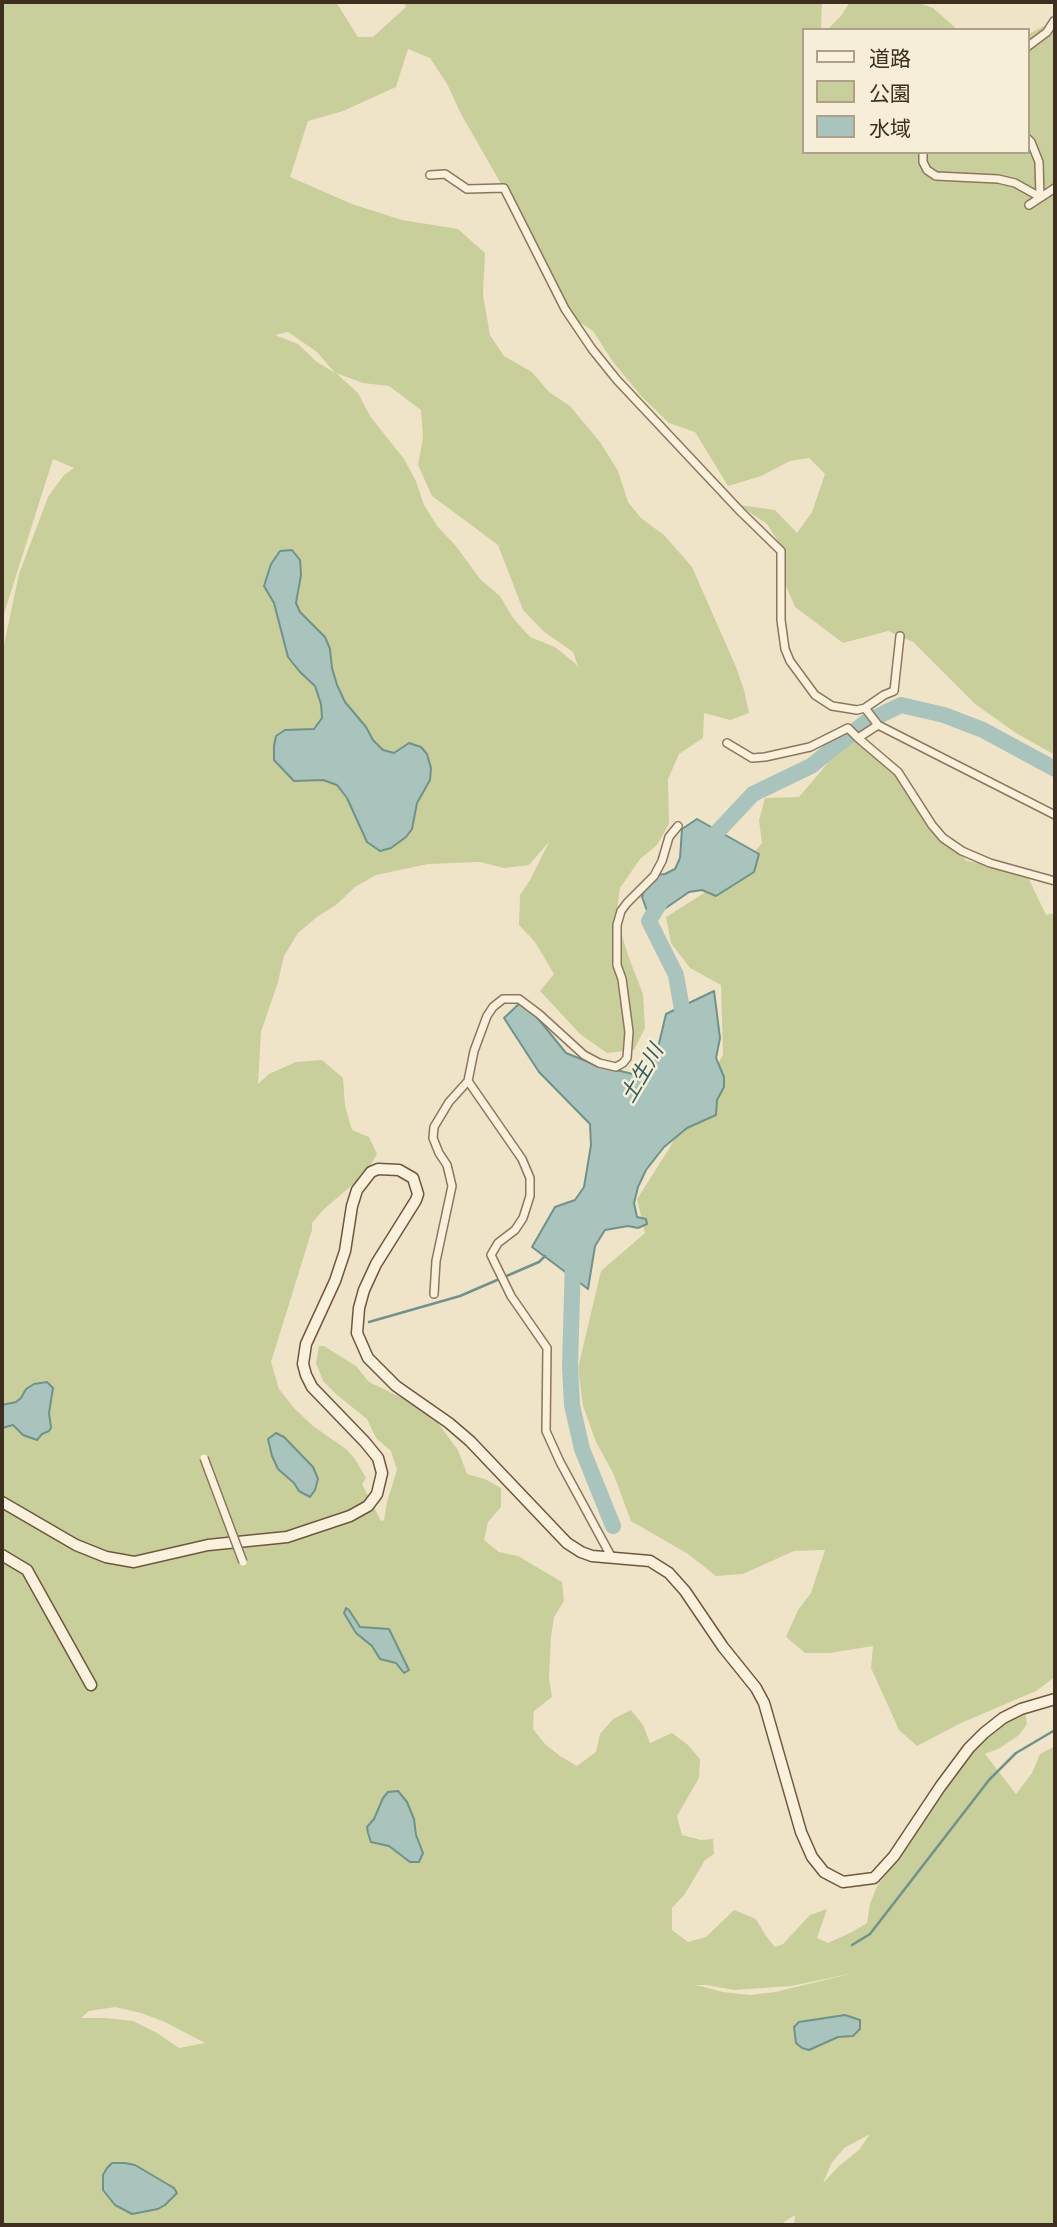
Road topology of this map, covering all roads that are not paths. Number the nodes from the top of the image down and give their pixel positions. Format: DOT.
graph roads {
  1 [pos="1054,21"];
  2 [pos="1029,46"];
  3 [pos="1029,140"];
  4 [pos="923,154"];
  5 [pos="430,175"];
  6 [pos="1055,188"];
  7 [pos="1040,197"];
  8 [pos="1029,205"];
  9 [pos="900,636"];
  10 [pos="866,708"];
  11 [pos="877,723"];
  12 [pos="858,738"];
  13 [pos="727,744"];
  14 [pos="1055,815"];
  15 [pos="678,826"];
  16 [pos="1055,881"];
  17 [pos="468,1081"];
  18 [pos="435,1294"];
  19 [pos="204,1458"];
  20 [pos="2,1502"];
  21 [pos="2,1555"];
  22 [pos="612,1558"];
  23 [pos="243,1562"];
  24 [pos="91,1685"];
  25 [pos="1055,1699"];
  1 -- 2 [label="street"];
  3 -- 7 [label="street"];
  4 -- 7 [label="street"];
  5 -- 10 [label="street"];
  6 -- 7 [label="street"];
  7 -- 8 [label="street"];
  9 -- 10 [label="street"];
  10 -- 11 [label="street"];
  11 -- 12 [label="street"];
  11 -- 14 [label="street"];
  12 -- 13 [label="street"];
  12 -- 16 [label="street"];
  15 -- 17 [label="street"];
  17 -- 18 [label="street"];
  17 -- 22 [label="street"];
  19 -- 23 [label="street, bridge"];
  20 -- 22 [label="street"];
  21 -- 24 [label="street"];
  22 -- 25 [label="street"];
}
